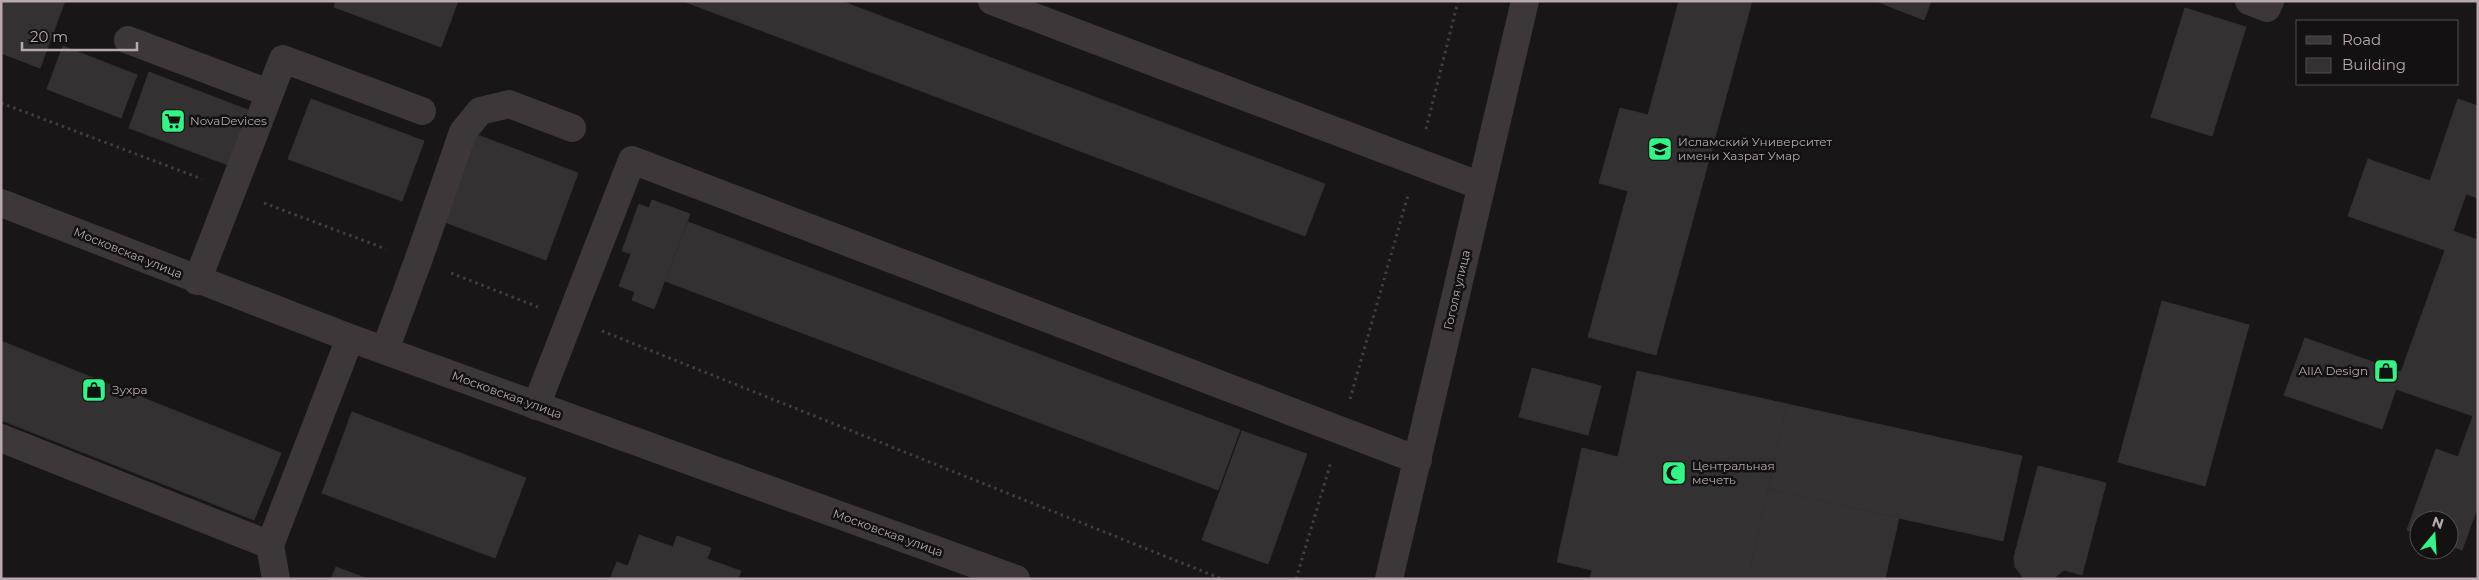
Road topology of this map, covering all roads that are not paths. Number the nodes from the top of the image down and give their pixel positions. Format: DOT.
graph roads {
  1 [pos="992,1"];
  2 [pos="1525,1"];
  3 [pos="128,40"];
  4 [pos="269,93"];
  5 [pos="422,111"];
  6 [pos="572,128"];
  7 [pos="1481,186"];
  8 [pos="1,204"];
  9 [pos="197,281"];
  10 [pos="350,338"];
  11 [pos="384,350"];
  12 [pos="536,406"];
  13 [pos="1,438"];
  14 [pos="1418,460"];
  15 [pos="270,545"];
  16 [pos="276,579"];
  17 [pos="1016,579"];
  18 [pos="1389,579"];
  1 -- 7 [label="street"];
  2 -- 7 [label="street, Гоголя улица"];
  3 -- 4 [label="street"];
  4 -- 5 [label="street"];
  4 -- 9 [label="street"];
  6 -- 11 [label="street"];
  7 -- 14 [label="street, Гоголя улица"];
  8 -- 9 [label="street, Московская улица"];
  9 -- 10 [label="street, Московская улица"];
  10 -- 11 [label="street, Московская улица"];
  10 -- 15 [label="street"];
  11 -- 12 [label="street, Московская улица"];
  12 -- 14 [label="street"];
  12 -- 17 [label="street, Московская улица"];
  13 -- 15 [label="street"];
  14 -- 18 [label="street, Гоголя улица"];
  15 -- 16 [label="street"];
}
